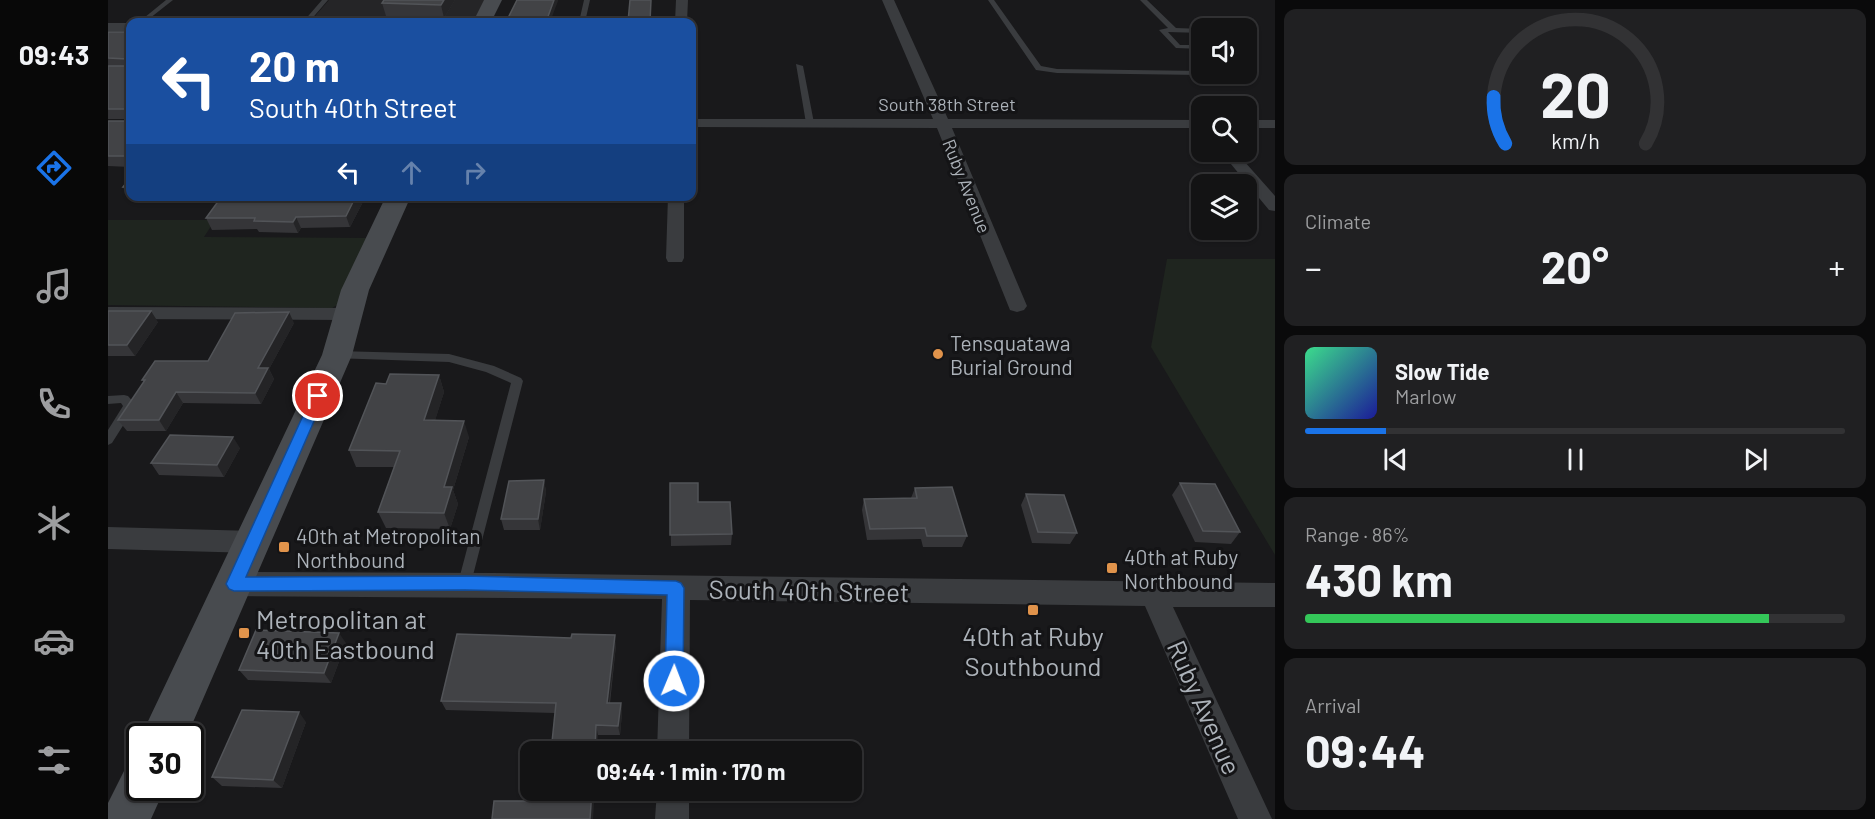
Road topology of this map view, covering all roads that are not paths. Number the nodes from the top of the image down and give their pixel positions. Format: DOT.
graph roads {
  1 [pos="170,0"];
  2 [pos="325,0"];
  3 [pos="493,0"];
  4 [pos="587,0"];
  5 [pos="682,0"];
  6 [pos="888,0"];
  7 [pos="991,0"];
  8 [pos="1143,0"];
  9 [pos="147,18"];
  10 [pos="309,18"];
  11 [pos="484,18"];
  12 [pos="583,18"];
  13 [pos="681,18"];
  14 [pos="108,27"];
  15 [pos="126,27"];
  16 [pos="1174,30"];
  17 [pos="1191,31"];
  18 [pos="1191,47"];
  19 [pos="798,66"];
  20 [pos="1191,73"];
  21 [pos="696,123"];
  22 [pos="810,123"];
  23 [pos="942,123"];
  24 [pos="1191,124"];
  25 [pos="1257,124"];
  26 [pos="1275,124"];
  27 [pos="1237,162"];
  28 [pos="397,201"];
  29 [pos="676,201"];
  30 [pos="1275,206"];
  31 [pos="675,258"];
  32 [pos="1017,306"];
  33 [pos="108,313"];
  34 [pos="347,314"];
  35 [pos="337,355"];
  36 [pos="108,400"];
  37 [pos="108,440"];
  38 [pos="108,538"];
  39 [pos="254,542"];
  40 [pos="465,583"];
  41 [pos="234,584"];
  42 [pos="676,588"];
  43 [pos="1154,595"];
  44 [pos="1275,595"];
  45 [pos="170,723"];
  46 [pos="673,741"];
  47 [pos="135,801"];
  48 [pos="673,801"];
  49 [pos="126,819"];
  50 [pos="672,819"];
  51 [pos="1256,819"];
  1 -- 9 [label="lane"];
  2 -- 10 [label="lane"];
  3 -- 11 [label="main road"];
  4 -- 12 [label="lane"];
  5 -- 13 [label="street"];
  6 -- 23 [label="street, Ruby Avenue"];
  7 -- 20 [label="lane"];
  8 -- 16 [label="lane"];
  14 -- 15 [label="street"];
  16 -- 17 [label="lane"];
  16 -- 18 [label="lane"];
  19 -- 22 [label="lane"];
  21 -- 22 [label="street, South 38th Street"];
  22 -- 23 [label="street, South 38th Street"];
  23 -- 24 [label="street, South 38th Street"];
  23 -- 32 [label="street, Ruby Avenue"];
  25 -- 26 [label="street"];
  27 -- 30 [label="street"];
  28 -- 34 [label="main road"];
  29 -- 31 [label="street"];
  33 -- 34 [label="street"];
  34 -- 35 [label="main road"];
  35 -- 39 [label="main road"];
  35 -- 40 [label="lane"];
  36 -- 37 [label="lane"];
  38 -- 39 [label="street"];
  39 -- 41 [label="main road"];
  40 -- 41 [label="street, South 40th Street"];
  40 -- 42 [label="street, South 40th Street"];
  41 -- 45 [label="main road"];
  42 -- 43 [label="street, South 40th Street"];
  42 -- 46 [label="street"];
  43 -- 44 [label="street, South 40th Street"];
  43 -- 51 [label="street, Ruby Avenue"];
  47 -- 49 [label="main road"];
  48 -- 50 [label="street"];
}
